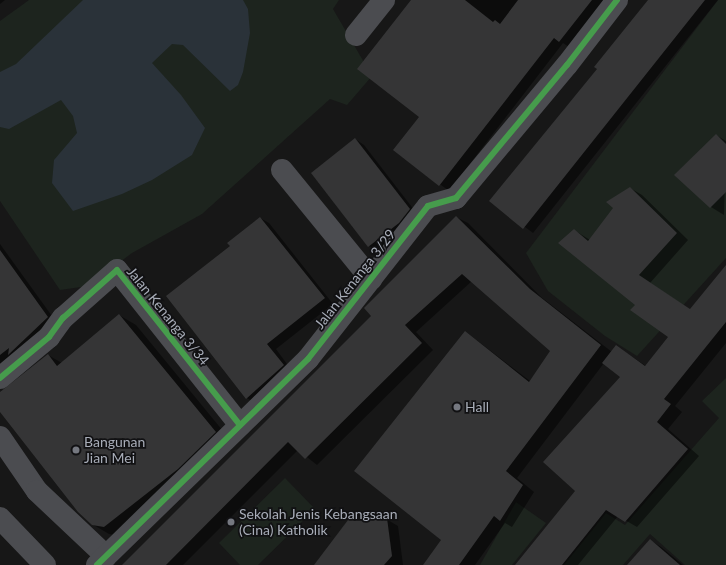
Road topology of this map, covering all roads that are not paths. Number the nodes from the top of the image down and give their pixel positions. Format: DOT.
graph roads {
  1 [pos="384,0"];
  2 [pos="617,0"];
  3 [pos="356,35"];
  4 [pos="282,170"];
  5 [pos="371,279"];
  6 [pos="0,378"];
  7 [pos="240,425"];
  8 [pos="0,437"];
  9 [pos="0,518"];
  10 [pos="102,560"];
  11 [pos="44,565"];
  1 -- 3 [label="street"];
  2 -- 5 [label="street, Jalan Kenanga 3/29"];
  4 -- 5 [label="street"];
  5 -- 7 [label="street, Jalan Kenanga 3/29"];
  6 -- 7 [label="street, Jalan Kenanga 3/34"];
  7 -- 10 [label="street, Jalan Kenanga 3/29"];
  8 -- 10 [label="street"];
  9 -- 11 [label="street"];
}
